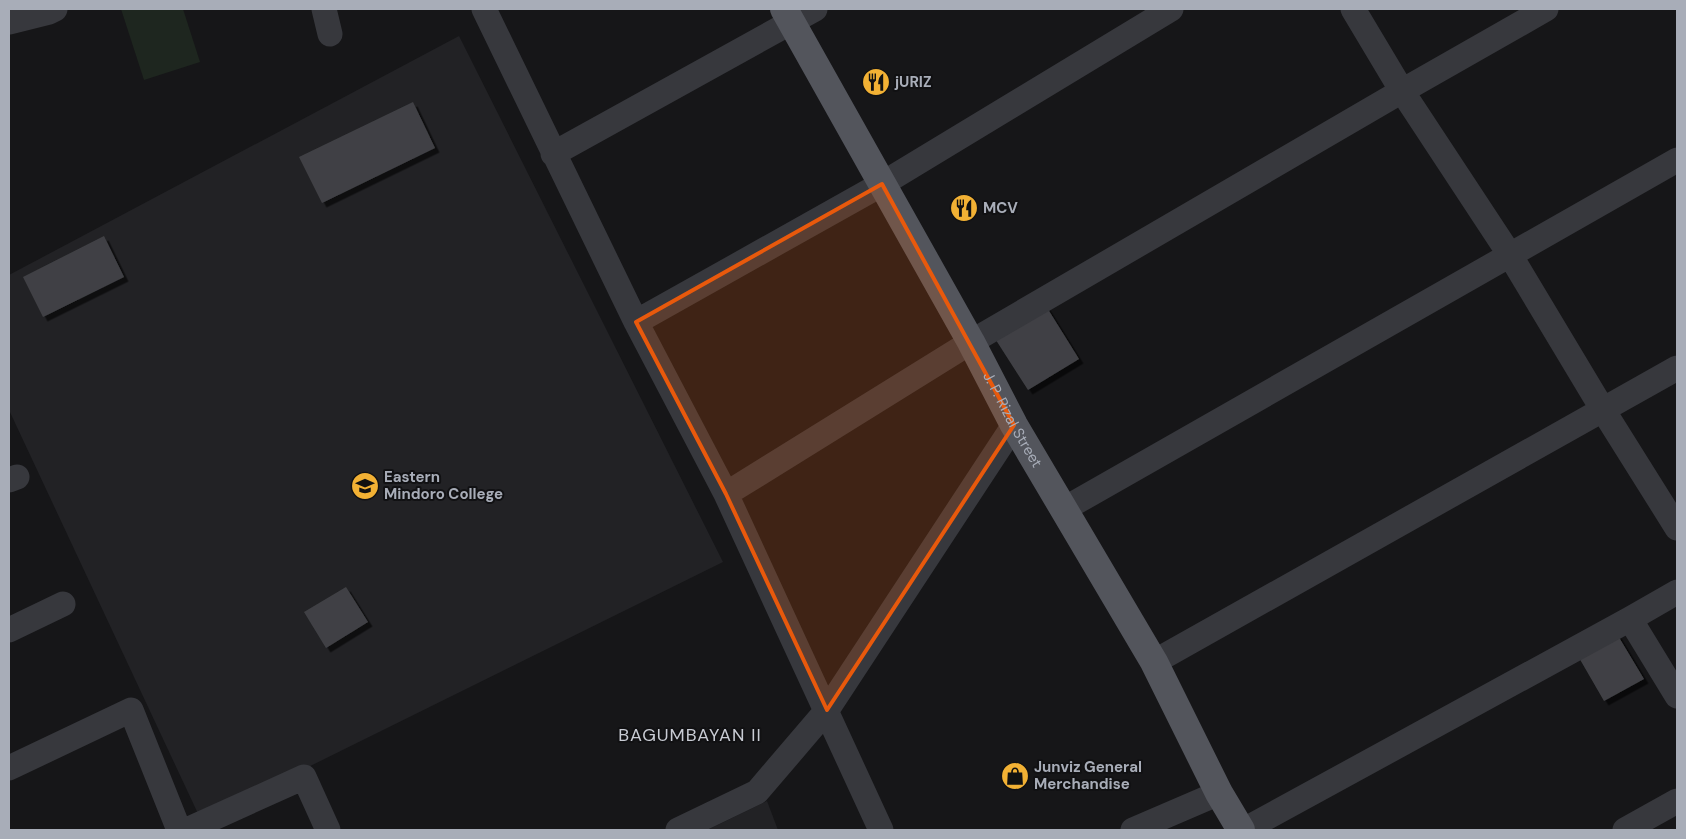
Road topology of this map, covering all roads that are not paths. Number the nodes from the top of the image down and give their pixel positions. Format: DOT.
graph roads {
  1 [pos="54,9"];
  2 [pos="324,9"];
  3 [pos="484,9"];
  4 [pos="815,9"];
  5 [pos="1171,9"];
  6 [pos="1353,9"];
  7 [pos="1546,9"];
  8 [pos="788,15"];
  9 [pos="9,22"];
  10 [pos="330,34"];
  11 [pos="1402,90"];
  12 [pos="553,154"];
  13 [pos="1677,160"];
  14 [pos="882,184"];
  15 [pos="1510,255"];
  16 [pos="636,322"];
  17 [pos="970,342"];
  18 [pos="1677,368"];
  19 [pos="1603,410"];
  20 [pos="1014,424"];
  21 [pos="726,494"];
  22 [pos="1064,509"];
  23 [pos="1677,528"];
  24 [pos="1677,592"];
  25 [pos="62,604"];
  26 [pos="1630,619"];
  27 [pos="9,630"];
  28 [pos="1154,662"];
  29 [pos="1677,696"];
  30 [pos="827,710"];
  31 [pos="9,768"];
  32 [pos="1219,792"];
  33 [pos="1677,801"];
  34 [pos="179,830"];
  35 [pos="187,830"];
  36 [pos="328,830"];
  37 [pos="678,830"];
  38 [pos="881,830"];
  39 [pos="1133,830"];
  40 [pos="1242,830"];
  41 [pos="1625,830"];
  1 -- 9 [label="street"];
  2 -- 10 [label="street"];
  3 -- 12 [label="street"];
  4 -- 8 [label="street"];
  5 -- 14 [label="street"];
  6 -- 11 [label="street"];
  7 -- 11 [label="street"];
  8 -- 12 [label="street"];
  8 -- 14 [label="main road, J. P. Rizal Street"];
  11 -- 15 [label="street"];
  11 -- 17 [label="street"];
  12 -- 16 [label="street"];
  13 -- 15 [label="street"];
  14 -- 16 [label="street"];
  14 -- 17 [label="main road, J. P. Rizal Street"];
  15 -- 19 [label="street"];
  15 -- 22 [label="street"];
  16 -- 21 [label="street"];
  17 -- 20 [label="main road, J. P. Rizal Street"];
  17 -- 21 [label="street"];
  18 -- 19 [label="street"];
  19 -- 23 [label="street"];
  19 -- 28 [label="street"];
  20 -- 22 [label="main road, J. P. Rizal Street"];
  20 -- 30 [label="street"];
  21 -- 30 [label="street"];
  22 -- 28 [label="main road, J. P. Rizal Street"];
  24 -- 26 [label="street"];
  25 -- 27 [label="street"];
  26 -- 29 [label="street"];
  26 -- 40 [label="street"];
  28 -- 32 [label="main road, J. P. Rizal Street"];
  30 -- 37 [label="street"];
  30 -- 38 [label="street"];
  31 -- 34 [label="street"];
  32 -- 39 [label="street"];
  32 -- 40 [label="main road, J. P. Rizal Street"];
  33 -- 41 [label="street"];
  35 -- 36 [label="street"];
}
